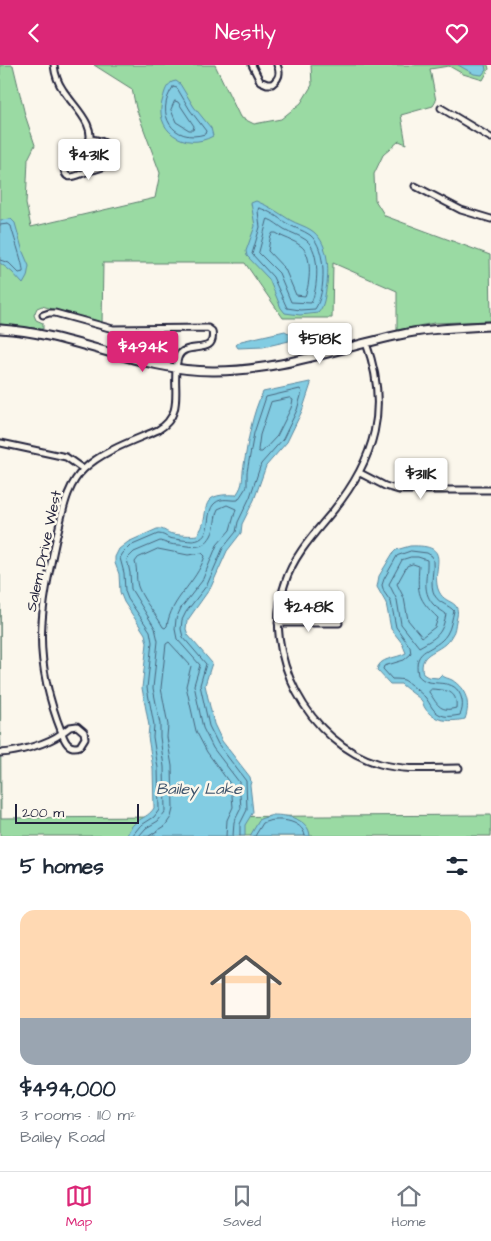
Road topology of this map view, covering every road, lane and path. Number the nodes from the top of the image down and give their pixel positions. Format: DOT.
graph roads {
  1 [pos="54,65"];
  2 [pos="252,65"];
  3 [pos="277,65"];
  4 [pos="441,108"];
  5 [pos="491,138"];
  6 [pos="90,139"];
  7 [pos="415,186"];
  8 [pos="491,219"];
  9 [pos="42,315"];
  10 [pos="491,326"];
  11 [pos="0,329"];
  12 [pos="366,343"];
  13 [pos="177,369"];
  14 [pos="1,443"];
  15 [pos="84,469"];
  16 [pos="360,473"];
  17 [pos="491,489"];
  18 [pos="278,623"];
  19 [pos="339,623"];
  20 [pos="62,733"];
  21 [pos="0,753"];
  22 [pos="460,768"];
  1 -- 6 [label="street"];
  2 -- 3 [label="street"];
  4 -- 5 [label="street"];
  6 -- 6 [label="street"];
  7 -- 8 [label="street"];
  9 -- 13 [label="street, Salem Drive West"];
  10 -- 12 [label="main road"];
  11 -- 13 [label="main road"];
  12 -- 13 [label="main road"];
  12 -- 16 [label="street"];
  13 -- 15 [label="street, Salem Drive West"];
  14 -- 15 [label="street"];
  15 -- 20 [label="street, Salem Drive West"];
  16 -- 17 [label="street"];
  16 -- 18 [label="street"];
  18 -- 19 [label="street"];
  18 -- 22 [label="street"];
  20 -- 20 [label="street"];
  20 -- 21 [label="street"];
}
